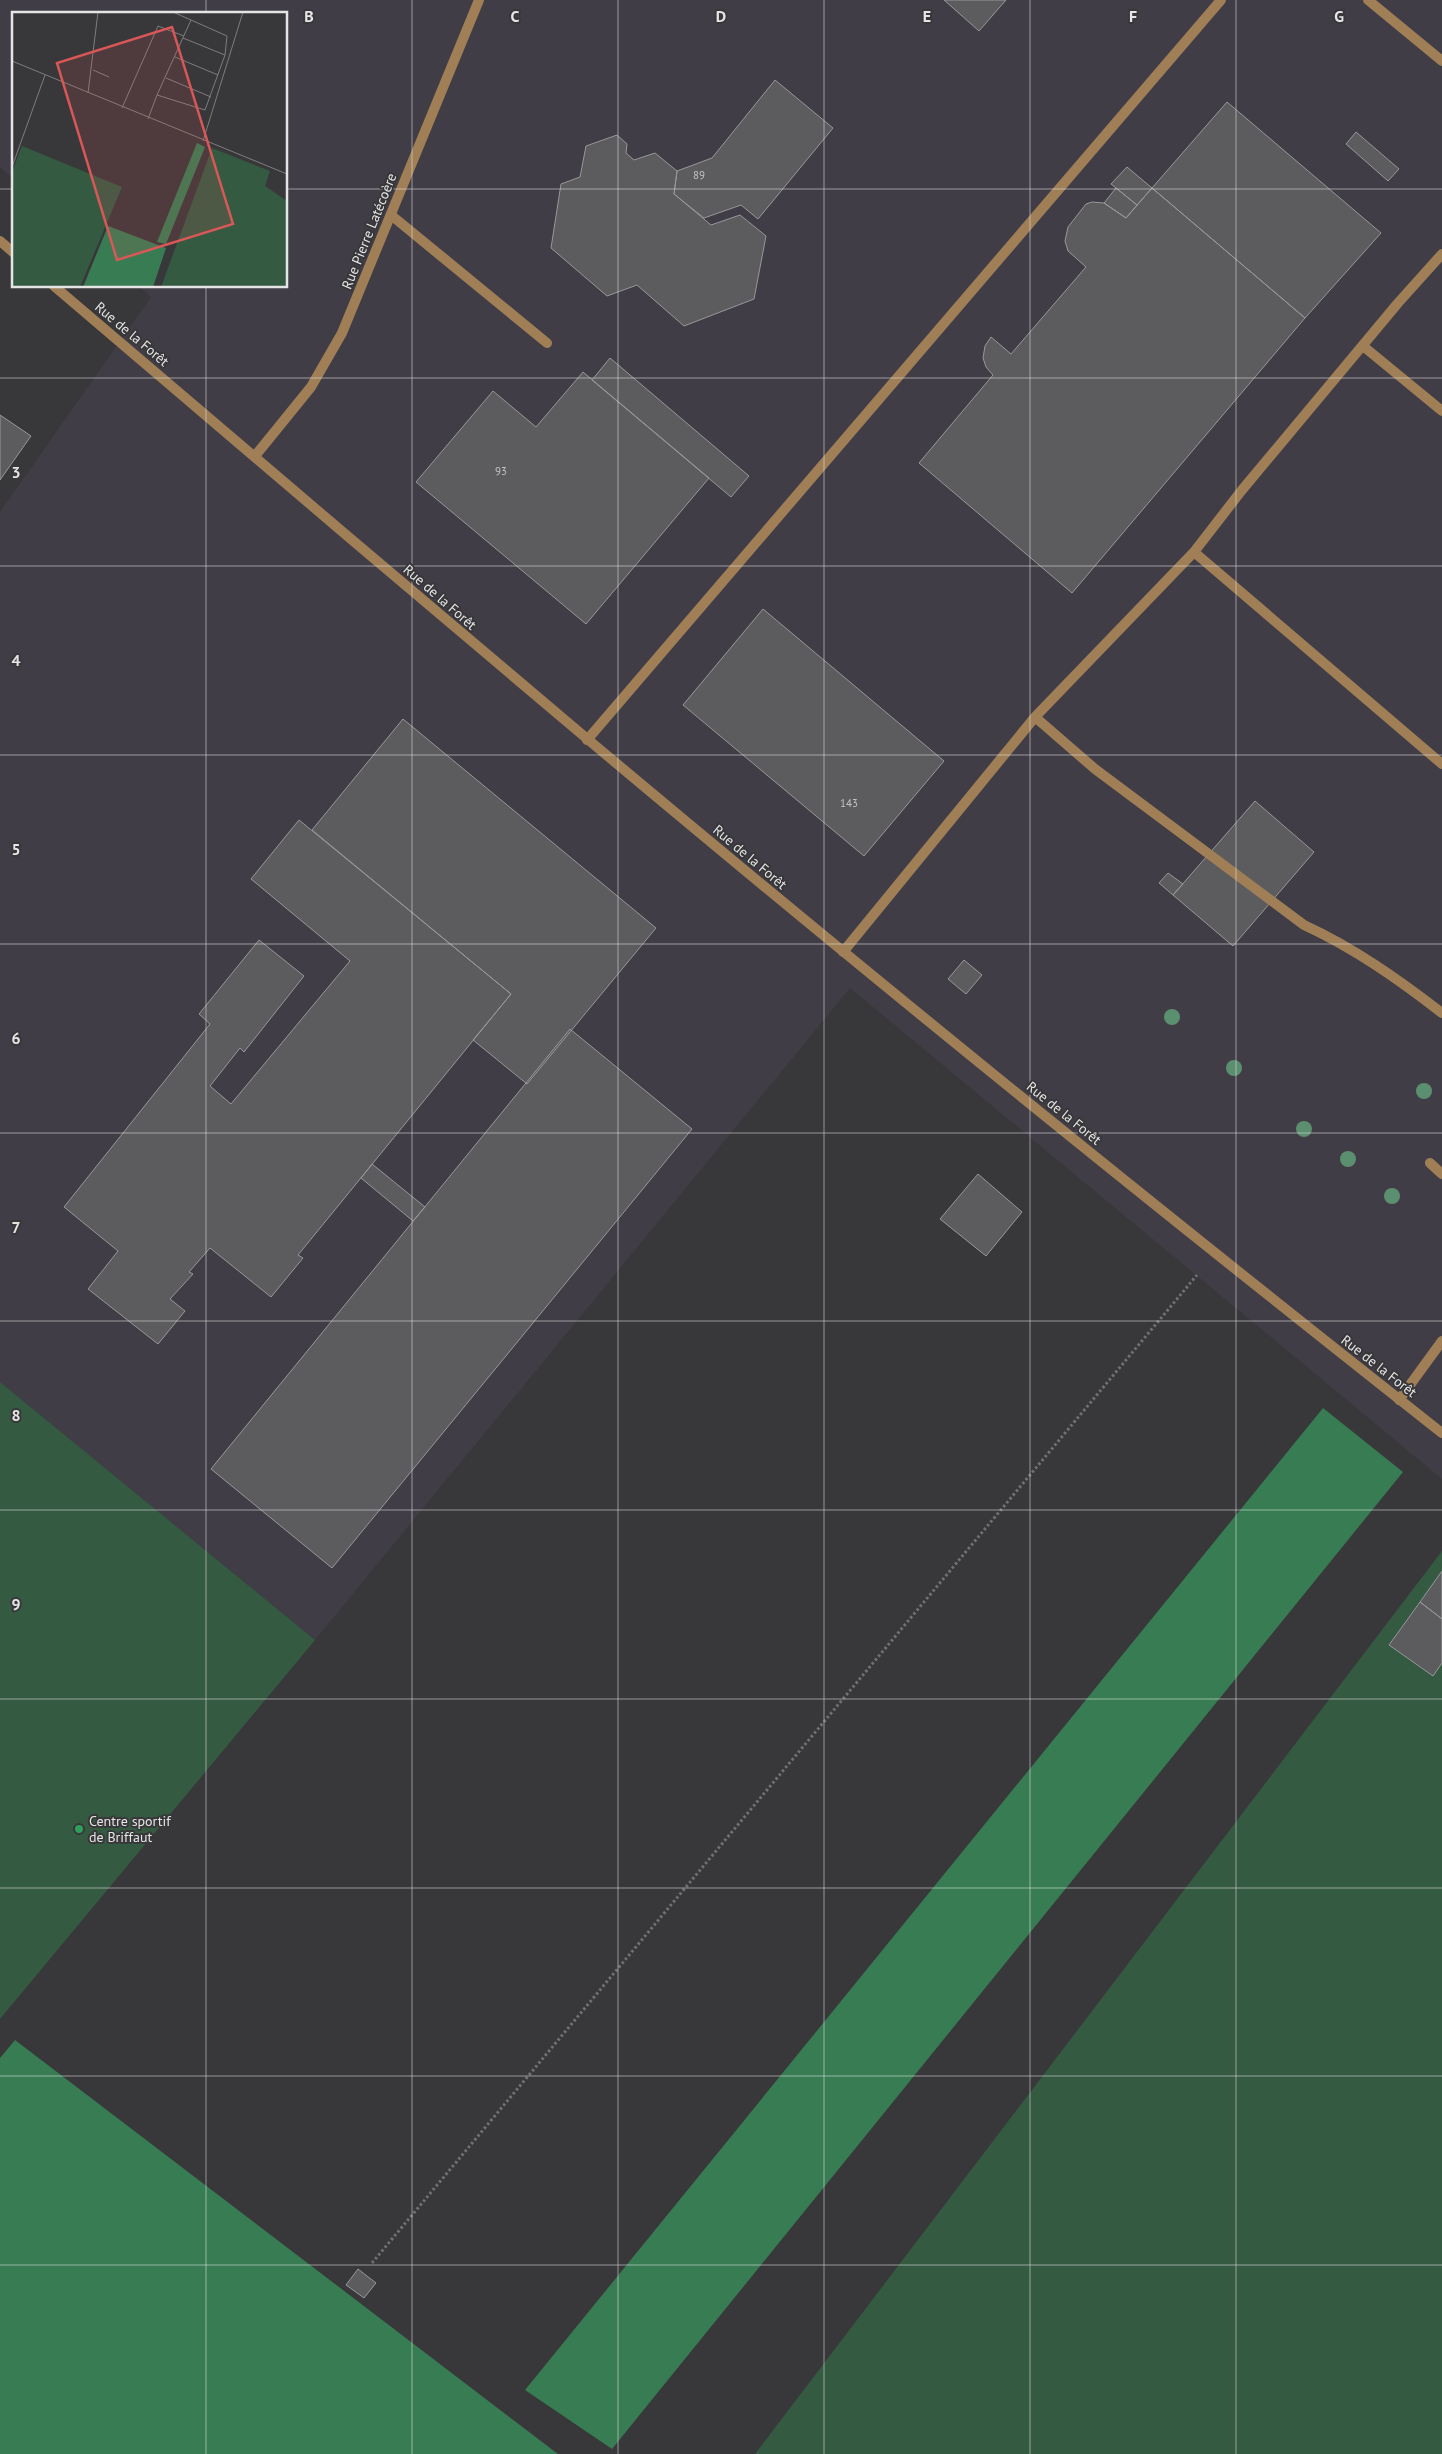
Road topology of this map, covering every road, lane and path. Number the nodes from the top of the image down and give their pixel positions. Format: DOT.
graph roads {
  1 [pos="479,0"];
  2 [pos="1221,0"];
  3 [pos="1368,0"];
  4 [pos="1442,61"];
  5 [pos="391,215"];
  6 [pos="0,241"];
  7 [pos="12,251"];
  8 [pos="1442,254"];
  9 [pos="56,288"];
  10 [pos="547,343"];
  11 [pos="1363,346"];
  12 [pos="1442,411"];
  13 [pos="255,456"];
  14 [pos="1194,552"];
  15 [pos="1035,718"];
  16 [pos="587,740"];
  17 [pos="1442,764"];
  18 [pos="843,952"];
  19 [pos="1442,1013"];
  20 [pos="1430,1162"];
  21 [pos="1442,1174"];
  22 [pos="1215,1254"];
  23 [pos="1442,1341"];
  24 [pos="1399,1400"];
  25 [pos="1442,1433"];
  26 [pos="372,2263"];
  1 -- 5 [label="street, Rue Pierre Latécoère"];
  2 -- 16 [label="street"];
  3 -- 4 [label="street"];
  5 -- 10 [label="street"];
  5 -- 13 [label="street, Rue Pierre Latécoère"];
  6 -- 7 [label="street"];
  8 -- 11 [label="street"];
  9 -- 13 [label="street, Rue de la Forêt"];
  11 -- 12 [label="street"];
  11 -- 14 [label="street"];
  13 -- 16 [label="street, Rue de la Forêt"];
  14 -- 15 [label="street"];
  14 -- 17 [label="street"];
  15 -- 18 [label="street"];
  15 -- 19 [label="street"];
  16 -- 18 [label="street, Rue de la Forêt"];
  18 -- 22 [label="street, Rue de la Forêt"];
  20 -- 21 [label="street"];
  22 -- 24 [label="street, Rue de la Forêt"];
  22 -- 26 [label="path"];
  23 -- 24 [label="street"];
  24 -- 25 [label="street, Rue de la Forêt"];
}
